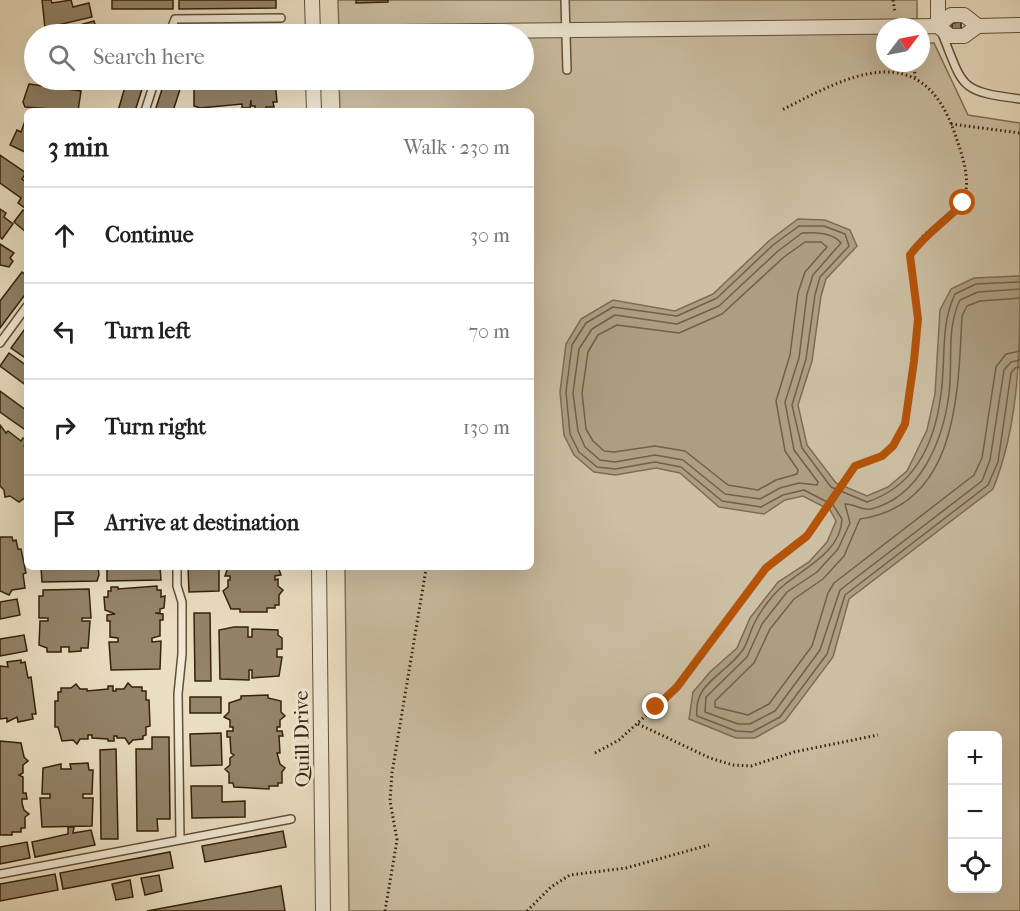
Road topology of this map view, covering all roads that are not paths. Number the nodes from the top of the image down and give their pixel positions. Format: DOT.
graph roads {
  1 [pos="312,0"];
  2 [pos="565,0"];
  3 [pos="938,0"];
  4 [pos="281,18"];
  5 [pos="173,24"];
  6 [pos="313,24"];
  7 [pos="1020,25"];
  8 [pos="938,26"];
  9 [pos="978,26"];
  10 [pos="566,30"];
  11 [pos="534,31"];
  12 [pos="567,69"];
  13 [pos="152,90"];
  14 [pos="313,90"];
  15 [pos="1020,99"];
  16 [pos="146,108"];
  17 [pos="314,108"];
  18 [pos="24,310"];
  19 [pos="0,343"];
  20 [pos="177,570"];
  21 [pos="319,570"];
  22 [pos="291,819"];
  23 [pos="180,839"];
  24 [pos="0,874"];
  25 [pos="323,911"];
  1 -- 6 [label="street"];
  2 -- 10 [label="lane"];
  3 -- 8 [label="street"];
  4 -- 5 [label="lane"];
  7 -- 9 [label="street"];
  8 -- 9 [label="street"];
  8 -- 9 [label="street"];
  8 -- 10 [label="street"];
  8 -- 15 [label="lane"];
  10 -- 11 [label="street"];
  10 -- 12 [label="lane"];
  13 -- 16 [label="lane"];
  14 -- 17 [label="street"];
  18 -- 19 [label="lane"];
  20 -- 23 [label="lane"];
  21 -- 25 [label="street, Quill Drive"];
  22 -- 23 [label="lane"];
  23 -- 24 [label="lane"];
}
